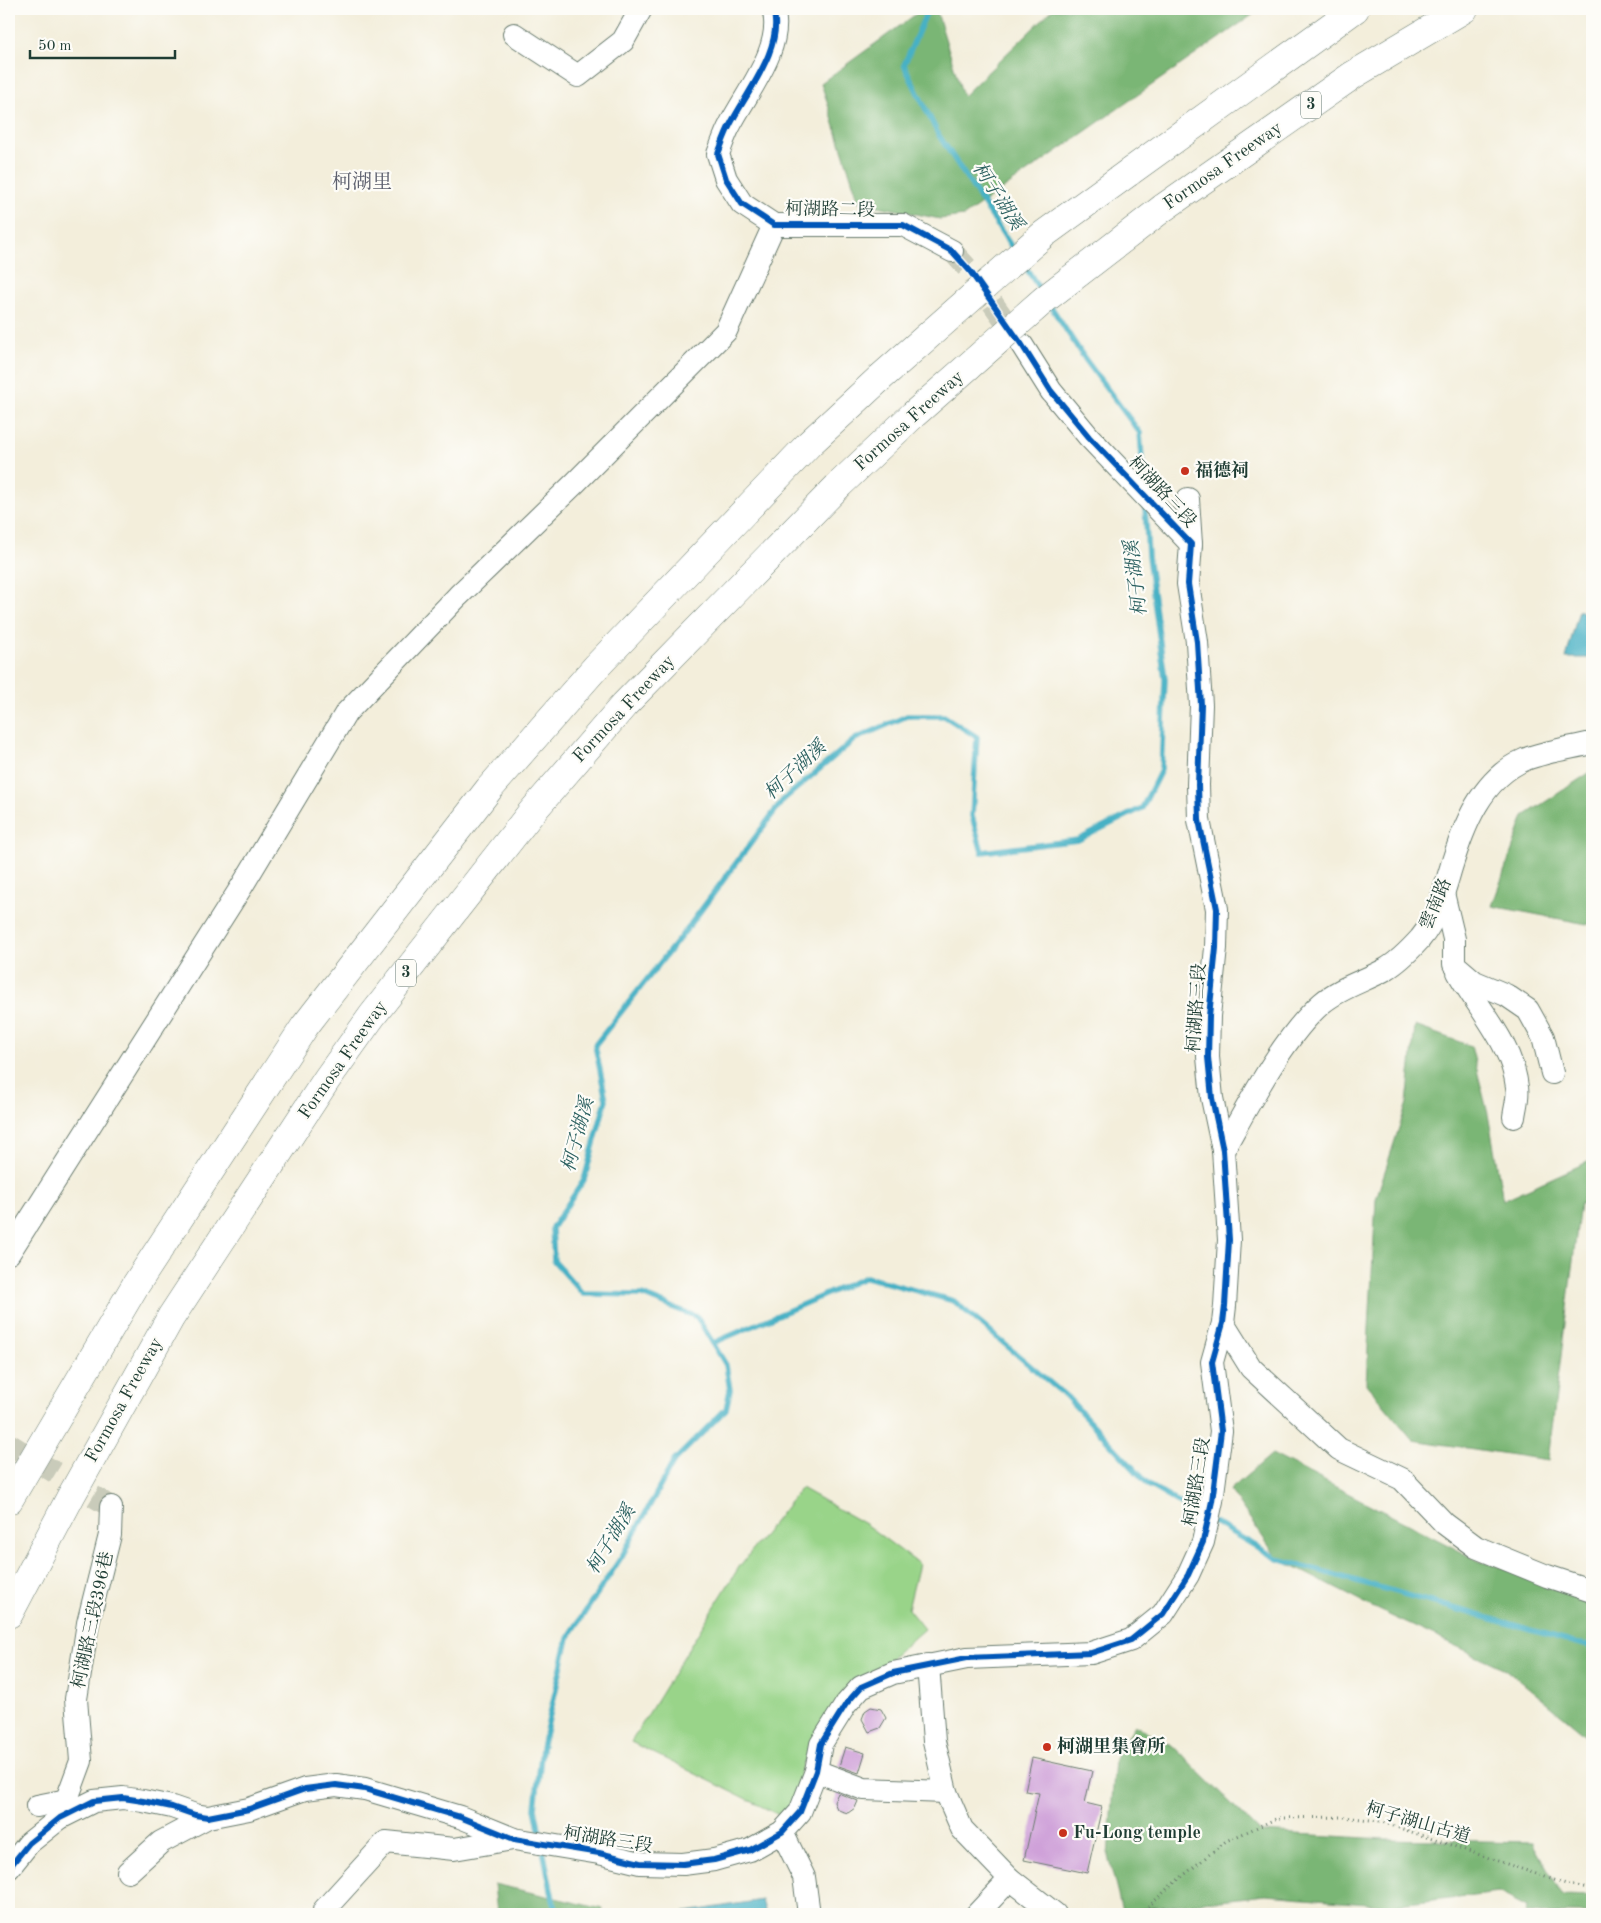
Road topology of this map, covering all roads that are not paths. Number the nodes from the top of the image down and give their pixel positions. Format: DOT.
graph roads {
  1 [pos="641,9"];
  2 [pos="773,9"];
  3 [pos="1355,9"];
  4 [pos="1464,9"];
  5 [pos="514,34"];
  6 [pos="774,225"];
  7 [pos="952,251"];
  8 [pos="1022,345"];
  9 [pos="1188,499"];
  10 [pos="1191,544"];
  11 [pos="1592,743"];
  12 [pos="1443,893"];
  13 [pos="1454,964"];
  14 [pos="1552,1073"];
  15 [pos="1514,1117"];
  16 [pos="1223,1150"];
  17 [pos="9,1253"];
  18 [pos="1223,1323"];
  19 [pos="9,1500"];
  20 [pos="111,1507"];
  21 [pos="1592,1591"];
  22 [pos="9,1614"];
  23 [pos="928,1664"];
  24 [pos="816,1771"];
  25 [pos="946,1792"];
  26 [pos="37,1806"];
  27 [pos="64,1809"];
  28 [pos="208,1817"];
  29 [pos="782,1832"];
  30 [pos="514,1839"];
  31 [pos="9,1868"];
  32 [pos="128,1872"];
  33 [pos="1010,1878"];
  34 [pos="324,1910"];
  35 [pos="809,1914"];
  36 [pos="977,1914"];
  37 [pos="1054,1914"];
  1 -- 5 [label="street"];
  2 -- 6 [label="street, 柯湖路二段"];
  3 -- 19 [label="highway, bridge"];
  4 -- 22 [label="highway, Formosa Freeway / 3, bridge"];
  6 -- 7 [label="street, 柯湖路二段"];
  6 -- 17 [label="street"];
  8 -- 10 [label="street, 柯湖路三段"];
  9 -- 10 [label="street"];
  10 -- 16 [label="street, 柯湖路三段"];
  11 -- 12 [label="street, 雲南路"];
  12 -- 13 [label="street"];
  12 -- 16 [label="street, 雲南路"];
  13 -- 14 [label="street"];
  13 -- 15 [label="street"];
  16 -- 18 [label="street, 柯湖路三段"];
  18 -- 21 [label="street"];
  18 -- 23 [label="street, 柯湖路三段"];
  20 -- 27 [label="street, 柯湖路三段396巷"];
  23 -- 24 [label="street, 柯湖路三段"];
  23 -- 25 [label="street"];
  24 -- 25 [label="street"];
  24 -- 29 [label="street, 柯湖路三段"];
  25 -- 33 [label="street"];
  26 -- 27 [label="street"];
  27 -- 28 [label="street, 柯湖路三段"];
  27 -- 31 [label="street, 柯湖路三段"];
  28 -- 30 [label="street, 柯湖路三段"];
  28 -- 32 [label="street"];
  29 -- 30 [label="street, 柯湖路三段"];
  29 -- 35 [label="street"];
  30 -- 34 [label="street"];
  33 -- 36 [label="street"];
  33 -- 37 [label="street"];
}
